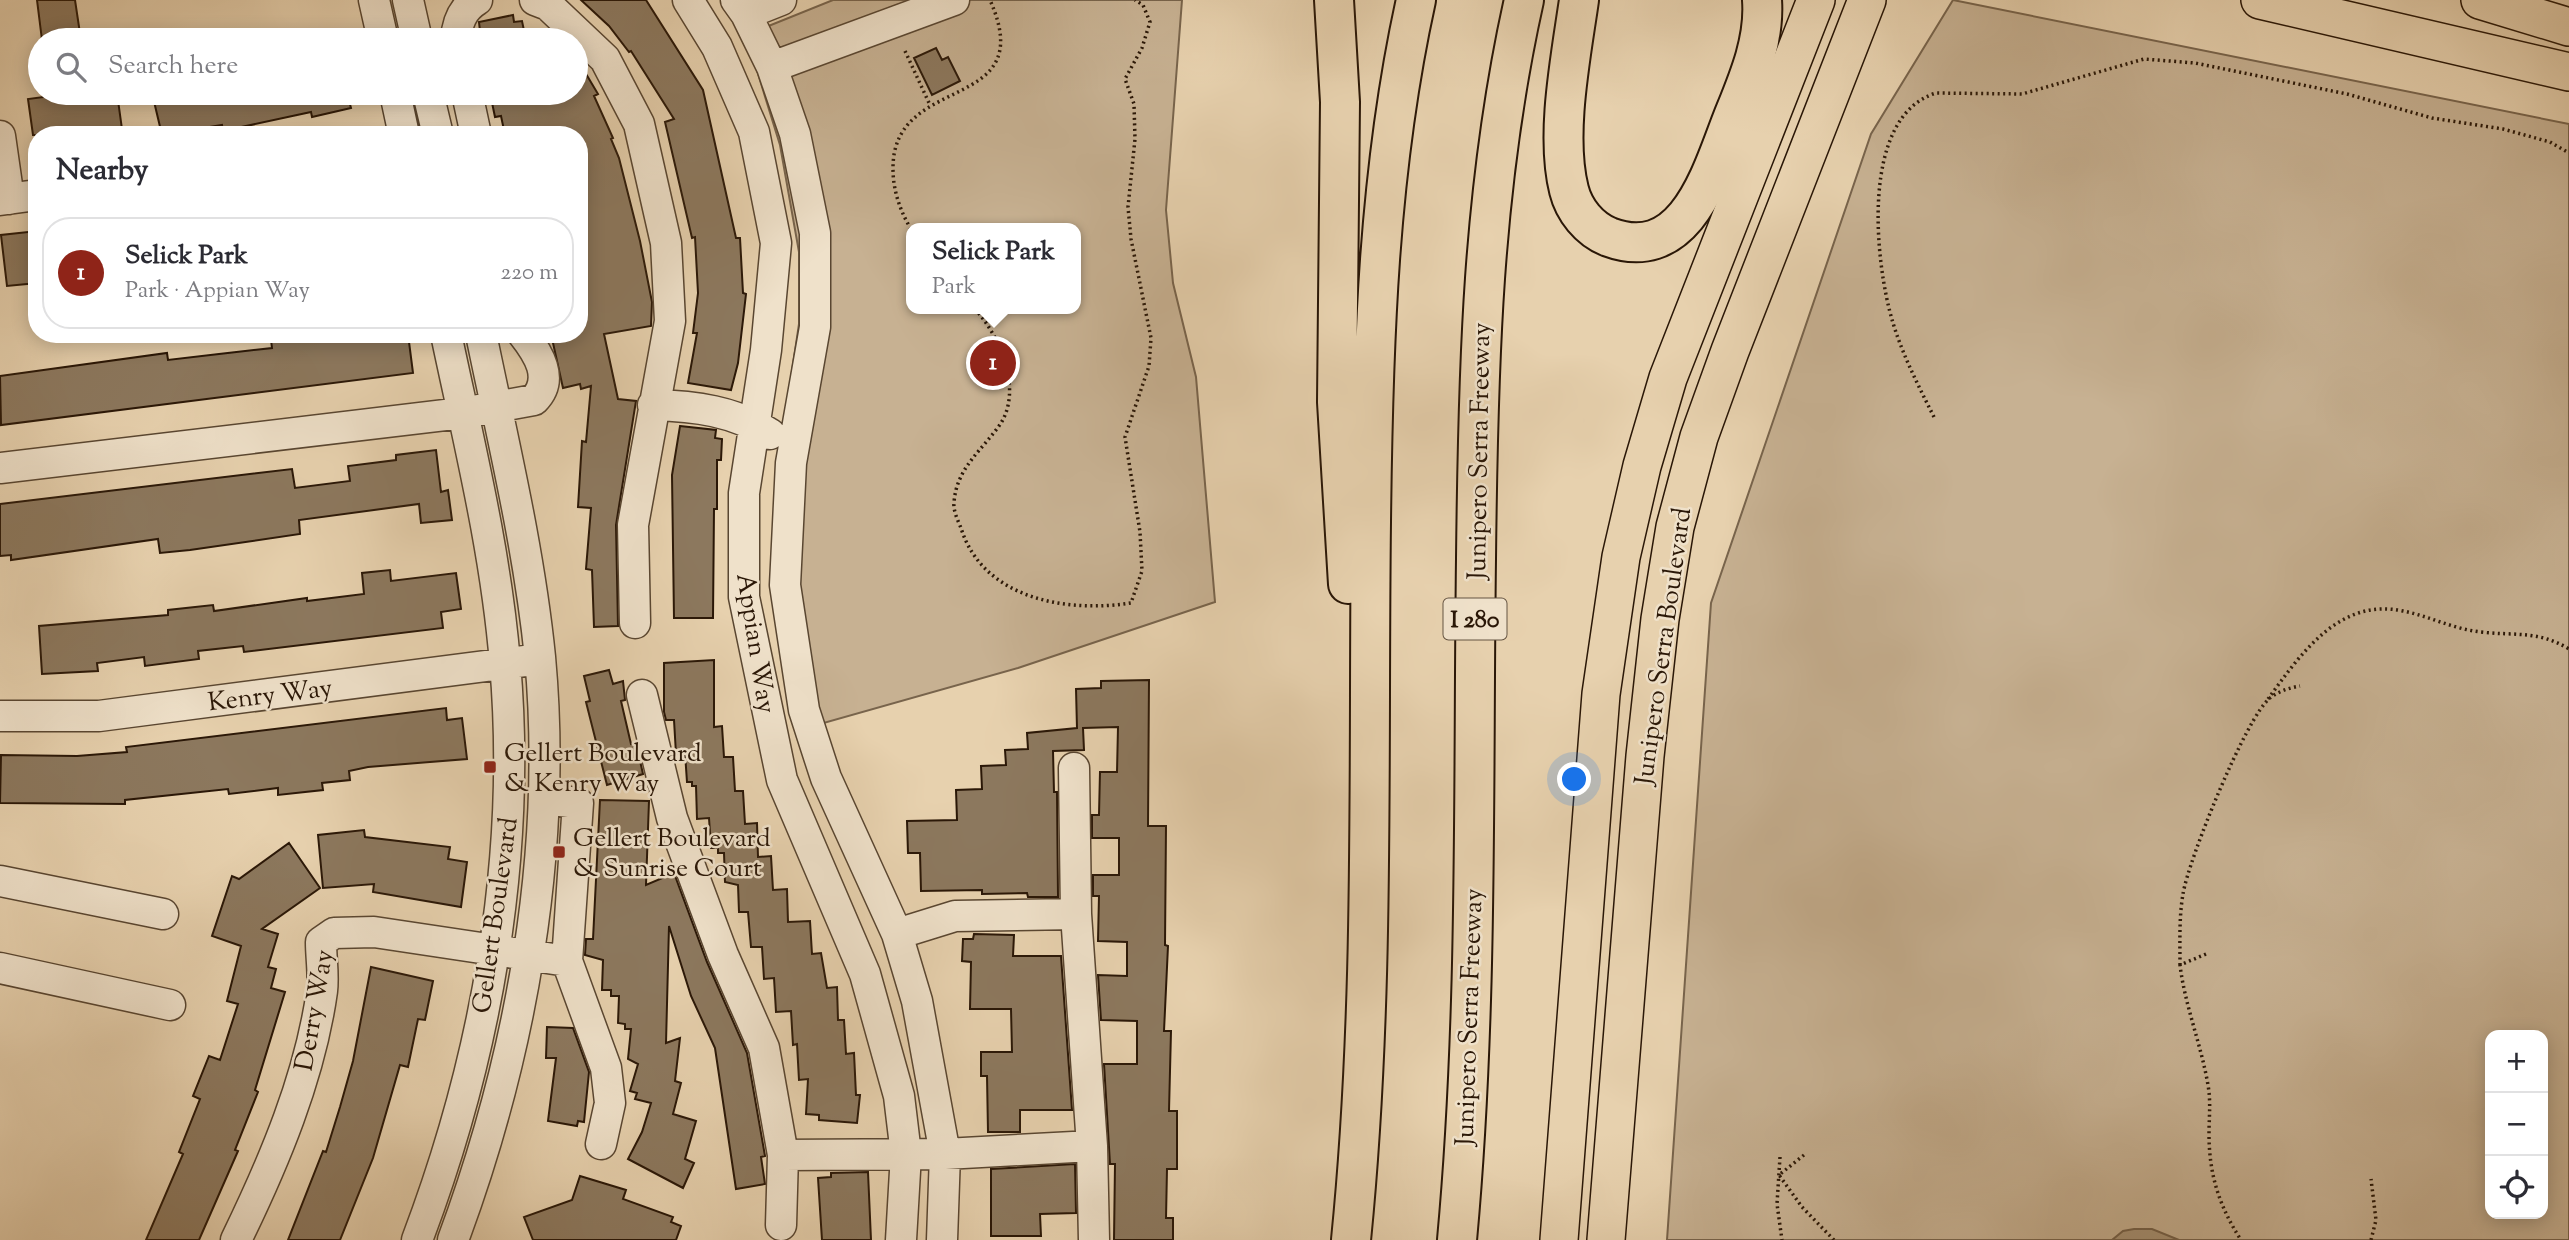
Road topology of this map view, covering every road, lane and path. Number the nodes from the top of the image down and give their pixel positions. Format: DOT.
graph roads {
  1 [pos="374,0"];
  2 [pos="408,0"];
  3 [pos="477,0"];
  4 [pos="535,0"];
  5 [pos="688,0"];
  6 [pos="781,0"];
  7 [pos="954,0"];
  8 [pos="990,0"];
  9 [pos="1135,0"];
  10 [pos="1334,0"];
  11 [pos="1416,0"];
  12 [pos="1524,0"];
  13 [pos="1578,0"];
  14 [pos="1762,0"];
  15 [pos="1816,0"];
  16 [pos="1867,0"];
  17 [pos="1887,0"];
  18 [pos="2260,0"];
  19 [pos="2480,0"];
  20 [pos="741,7"];
  21 [pos="2569,27"];
  22 [pos="380,28"];
  23 [pos="414,28"];
  24 [pos="457,28"];
  25 [pos="572,28"];
  26 [pos="588,43"];
  27 [pos="905,51"];
  28 [pos="772,68"];
  29 [pos="2569,72"];
  30 [pos="398,105"];
  31 [pos="431,105"];
  32 [pos="470,105"];
  33 [pos="930,105"];
  34 [pos="402,126"];
  35 [pos="436,126"];
  36 [pos="475,126"];
  37 [pos="1815,134"];
  38 [pos="0,136"];
  39 [pos="2569,153"];
  40 [pos="15,198"];
  41 [pos="907,223"];
  42 [pos="979,314"];
  43 [pos="448,343"];
  44 [pos="483,343"];
  45 [pos="529,343"];
  46 [pos="653,405"];
  47 [pos="496,408"];
  48 [pos="462,413"];
  49 [pos="1934,417"];
  50 [pos="755,425"];
  51 [pos="0,468"];
  52 [pos="785,569"];
  53 [pos="635,622"];
  54 [pos="2569,649"];
  55 [pos="540,659"];
  56 [pos="506,664"];
  57 [pos="2300,686"];
  58 [pos="642,695"];
  59 [pos="2268,699"];
  60 [pos="0,716"];
  61 [pos="1074,768"];
  62 [pos="544,799"];
  63 [pos="1367,812"];
  64 [pos="0,881"];
  65 [pos="163,914"];
  66 [pos="1076,914"];
  67 [pos="897,934"];
  68 [pos="494,948"];
  69 [pos="527,953"];
  70 [pos="2206,954"];
  71 [pos="567,961"];
  72 [pos="2180,965"];
  73 [pos="0,968"];
  74 [pos="170,1005"];
  75 [pos="601,1144"];
  76 [pos="1092,1146"];
  77 [pos="906,1154"];
  78 [pos="944,1154"];
  79 [pos="783,1155"];
  80 [pos="1804,1155"];
  81 [pos="1780,1157"];
  82 [pos="1779,1175"];
  83 [pos="2371,1179"];
  84 [pos="781,1225"];
  85 [pos="236,1240"];
  86 [pos="417,1240"];
  87 [pos="453,1240"];
  88 [pos="901,1240"];
  89 [pos="942,1240"];
  90 [pos="1094,1240"];
  91 [pos="1351,1240"];
  92 [pos="1457,1240"];
  93 [pos="1559,1240"];
  94 [pos="1606,1240"];
  95 [pos="1782,1240"];
  96 [pos="1834,1240"];
  97 [pos="2241,1240"];
  98 [pos="2371,1240"];
  1 -- 22 [label="street"];
  2 -- 23 [label="street"];
  3 -- 24 [label="street"];
  4 -- 25 [label="street"];
  5 -- 50 [label="street, Appian Way"];
  6 -- 20 [label="street"];
  7 -- 28 [label="street"];
  8 -- 33 [label="path"];
  9 -- 42 [label="path"];
  10 -- 63 [label="highway"];
  11 -- 63 [label="highway"];
  12 -- 92 [label="highway, Junipero Serra Freeway / I 280"];
  13 -- 14 [label="highway"];
  15 -- 93 [label="main road, Junipero Serra Boulevard"];
  16 -- 37 [label="main road, Junipero Serra Boulevard"];
  17 -- 37 [label="main road"];
  18 -- 29 [label="main road"];
  19 -- 21 [label="main road"];
  20 -- 28 [label="street, Appian Way"];
  26 -- 46 [label="street"];
  27 -- 33 [label="path"];
  28 -- 52 [label="street, Appian Way"];
  30 -- 34 [label="street"];
  31 -- 35 [label="street"];
  32 -- 36 [label="street"];
  33 -- 41 [label="path"];
  37 -- 94 [label="main road, Junipero Serra Boulevard"];
  38 -- 40 [label="street"];
  39 -- 49 [label="path"];
  43 -- 48 [label="street, Gellert Boulevard"];
  44 -- 47 [label="street, Gellert Boulevard"];
  45 -- 47 [label="street"];
  46 -- 50 [label="street"];
  46 -- 53 [label="street"];
  47 -- 48 [label="street"];
  47 -- 55 [label="street, Gellert Boulevard"];
  48 -- 51 [label="street"];
  48 -- 56 [label="street, Gellert Boulevard"];
  50 -- 52 [label="street"];
  50 -- 77 [label="street, Appian Way"];
  52 -- 67 [label="street, Appian Way"];
  54 -- 59 [label="path"];
  55 -- 56 [label="street, Kenry Way"];
  55 -- 62 [label="street, Gellert Boulevard"];
  56 -- 60 [label="street, Kenry Way"];
  56 -- 68 [label="street, Gellert Boulevard"];
  57 -- 59 [label="path"];
  58 -- 79 [label="street"];
  59 -- 72 [label="path"];
  61 -- 66 [label="street"];
  62 -- 69 [label="street, Gellert Boulevard"];
  62 -- 71 [label="street"];
  63 -- 91 [label="highway"];
  64 -- 65 [label="street"];
  66 -- 67 [label="street"];
  66 -- 76 [label="street"];
  67 -- 78 [label="street, Appian Way"];
  68 -- 69 [label="street"];
  68 -- 85 [label="street, Derry Way"];
  68 -- 86 [label="street, Gellert Boulevard"];
  69 -- 71 [label="street"];
  69 -- 87 [label="street, Gellert Boulevard"];
  70 -- 72 [label="path"];
  71 -- 75 [label="street"];
  72 -- 97 [label="path"];
  73 -- 74 [label="street"];
  76 -- 78 [label="street"];
  76 -- 90 [label="street"];
  77 -- 78 [label="street"];
  77 -- 79 [label="street"];
  77 -- 88 [label="street, Appian Way"];
  78 -- 89 [label="street, Appian Way"];
  79 -- 84 [label="street"];
  80 -- 82 [label="path"];
  81 -- 82 [label="path"];
  82 -- 95 [label="path"];
  82 -- 96 [label="path"];
  83 -- 98 [label="path"];
}
